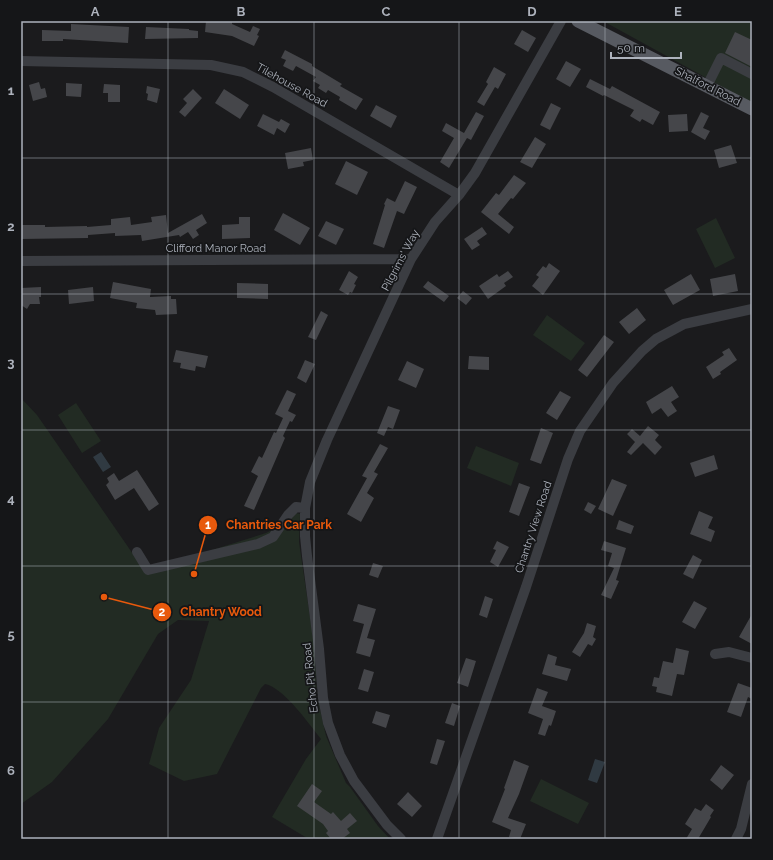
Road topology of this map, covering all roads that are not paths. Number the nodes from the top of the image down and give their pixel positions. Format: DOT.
graph roads {
  1 [pos="561,21"];
  2 [pos="578,21"];
  3 [pos="21,61"];
  4 [pos="752,74"];
  5 [pos="707,86"];
  6 [pos="752,109"];
  7 [pos="460,195"];
  8 [pos="411,259"];
  9 [pos="21,261"];
  10 [pos="752,310"];
  11 [pos="305,512"];
  12 [pos="137,552"];
  13 [pos="715,654"];
  14 [pos="752,658"];
  15 [pos="752,784"];
  16 [pos="401,839"];
  17 [pos="436,839"];
  18 [pos="736,839"];
  1 -- 7 [label="street, Pilgrims' Way"];
  2 -- 5 [label="main road, Shalford Road"];
  3 -- 7 [label="street, Tilehouse Road"];
  4 -- 5 [label="street"];
  5 -- 6 [label="main road, Shalford Road"];
  7 -- 8 [label="street, Pilgrims' Way"];
  8 -- 9 [label="street, Clifford Manor Road"];
  8 -- 11 [label="street, Pilgrims' Way"];
  10 -- 17 [label="street, Chantry View Road"];
  11 -- 12 [label="street"];
  11 -- 16 [label="street, Echo Pit Road"];
  13 -- 14 [label="street"];
  15 -- 18 [label="street"];
}
